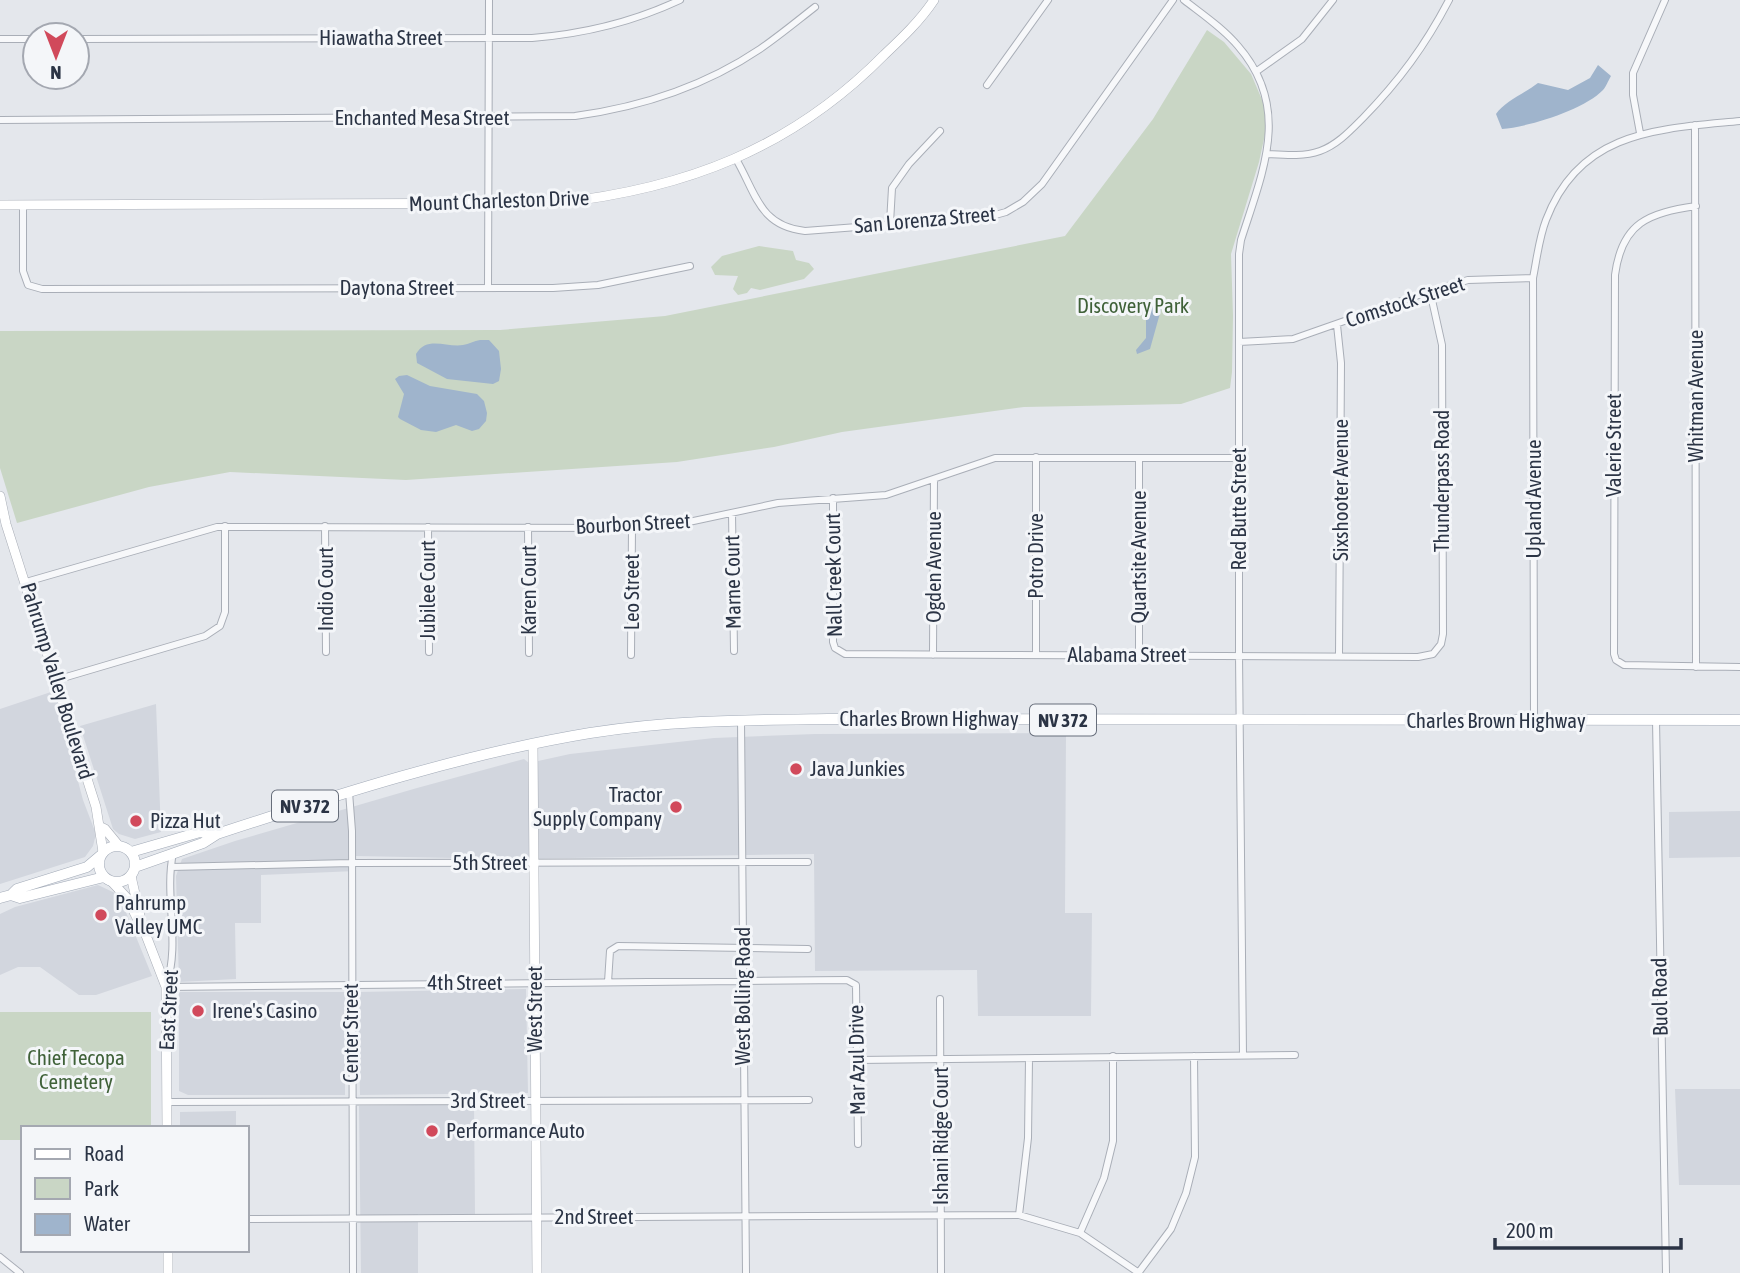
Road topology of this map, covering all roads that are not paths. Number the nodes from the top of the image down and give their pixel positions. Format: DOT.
graph roads {
  1 [pos="489,0"];
  2 [pos="680,0"];
  3 [pos="934,0"];
  4 [pos="1048,0"];
  5 [pos="1173,0"];
  6 [pos="1184,0"];
  7 [pos="1333,0"];
  8 [pos="1448,0"];
  9 [pos="1665,0"];
  10 [pos="815,6"];
  11 [pos="488,38"];
  12 [pos="0,39"];
  13 [pos="21,39"];
  14 [pos="91,39"];
  15 [pos="1256,71"];
  16 [pos="988,85"];
  17 [pos="488,118"];
  18 [pos="0,120"];
  19 [pos="1740,121"];
  20 [pos="1695,125"];
  21 [pos="940,131"];
  22 [pos="1640,133"];
  23 [pos="1266,154"];
  24 [pos="736,159"];
  25 [pos="488,204"];
  26 [pos="0,205"];
  27 [pos="23,205"];
  28 [pos="1696,206"];
  29 [pos="890,223"];
  30 [pos="690,266"];
  31 [pos="1533,278"];
  32 [pos="488,288"];
  33 [pos="1430,291"];
  34 [pos="1337,325"];
  35 [pos="1239,342"];
  36 [pos="1037,457"];
  37 [pos="1139,458"];
  38 [pos="1239,458"];
  39 [pos="934,479"];
  40 [pos="0,496"];
  41 [pos="833,498"];
  42 [pos="732,513"];
  43 [pos="225,526"];
  44 [pos="325,526"];
  45 [pos="428,527"];
  46 [pos="528,527"];
  47 [pos="632,528"];
  48 [pos="26,582"];
  49 [pos="838,650"];
  50 [pos="734,651"];
  51 [pos="326,652"];
  52 [pos="429,652"];
  53 [pos="529,653"];
  54 [pos="1036,654"];
  55 [pos="631,655"];
  56 [pos="933,655"];
  57 [pos="1139,655"];
  58 [pos="1239,655"];
  59 [pos="1339,656"];
  60 [pos="1418,657"];
  61 [pos="1692,667"];
  62 [pos="1740,667"];
  63 [pos="55,680"];
  64 [pos="741,720"];
  65 [pos="1240,720"];
  66 [pos="1656,720"];
  67 [pos="1740,720"];
  68 [pos="1534,721"];
  69 [pos="533,744"];
  70 [pos="349,792"];
  71 [pos="101,827"];
  72 [pos="217,834"];
  73 [pos="120,846"];
  74 [pos="174,851"];
  75 [pos="131,852"];
  76 [pos="101,854"];
  77 [pos="742,862"];
  78 [pos="808,862"];
  79 [pos="351,863"];
  80 [pos="534,863"];
  81 [pos="171,867"];
  82 [pos="133,871"];
  83 [pos="108,879"];
  84 [pos="5,896"];
  85 [pos="142,925"];
  86 [pos="742,948"];
  87 [pos="808,949"];
  88 [pos="847,980"];
  89 [pos="743,981"];
  90 [pos="535,982"];
  91 [pos="608,982"];
  92 [pos="351,983"];
  93 [pos="166,987"];
  94 [pos="940,999"];
  95 [pos="1243,1055"];
  96 [pos="1296,1055"];
  97 [pos="1113,1056"];
  98 [pos="1194,1056"];
  99 [pos="1029,1059"];
  100 [pos="857,1060"];
  101 [pos="941,1060"];
  102 [pos="743,1099"];
  103 [pos="809,1100"];
  104 [pos="536,1101"];
  105 [pos="167,1102"];
  106 [pos="352,1102"];
  107 [pos="167,1126"];
  108 [pos="858,1144"];
  109 [pos="941,1215"];
  110 [pos="1018,1215"];
  111 [pos="746,1216"];
  112 [pos="537,1217"];
  113 [pos="248,1219"];
  114 [pos="352,1219"];
  115 [pos="1080,1233"];
  116 [pos="168,1252"];
  117 [pos="0,1257"];
  118 [pos="20,1273"];
  119 [pos="168,1273"];
  120 [pos="353,1273"];
  121 [pos="537,1273"];
  122 [pos="746,1273"];
  123 [pos="941,1273"];
  124 [pos="1139,1273"];
  125 [pos="1666,1273"];
  1 -- 11 [label="street"];
  2 -- 11 [label="street, Hiawatha Street"];
  3 -- 24 [label="street, Mount Charleston Drive"];
  4 -- 16 [label="street"];
  5 -- 29 [label="street, San Lorenza Street"];
  6 -- 15 [label="street, Red Butte Street"];
  7 -- 15 [label="street"];
  8 -- 23 [label="street"];
  9 -- 22 [label="street"];
  10 -- 17 [label="street, Enchanted Mesa Street"];
  11 -- 14 [label="street, Hiawatha Street"];
  11 -- 17 [label="street"];
  12 -- 13 [label="street"];
  15 -- 23 [label="street, Red Butte Street"];
  17 -- 18 [label="street, Enchanted Mesa Street"];
  17 -- 25 [label="street"];
  19 -- 20 [label="street"];
  20 -- 22 [label="street"];
  20 -- 28 [label="street, Whitman Avenue"];
  21 -- 29 [label="street"];
  22 -- 31 [label="street"];
  23 -- 35 [label="street, Red Butte Street"];
  24 -- 25 [label="street, Mount Charleston Drive"];
  24 -- 29 [label="street, San Lorenza Street"];
  25 -- 27 [label="street, Mount Charleston Drive"];
  25 -- 32 [label="street"];
  26 -- 27 [label="street, Mount Charleston Drive"];
  27 -- 32 [label="street, Daytona Street"];
  28 -- 61 [label="street, Whitman Avenue"];
  28 -- 61 [label="street, Valerie Street"];
  30 -- 32 [label="street, Daytona Street"];
  31 -- 33 [label="street, Comstock Street"];
  31 -- 68 [label="street, Upland Avenue"];
  33 -- 34 [label="street, Comstock Street"];
  33 -- 60 [label="street, Thunderpass Road"];
  34 -- 35 [label="street, Comstock Street"];
  34 -- 59 [label="street, Sixshooter Avenue"];
  35 -- 38 [label="street, Red Butte Street"];
  36 -- 37 [label="street, Bourbon Street"];
  36 -- 39 [label="street, Bourbon Street"];
  36 -- 54 [label="street, Potro Drive"];
  37 -- 38 [label="street, Bourbon Street"];
  37 -- 57 [label="street, Quartsite Avenue"];
  38 -- 58 [label="street, Red Butte Street"];
  39 -- 41 [label="street, Bourbon Street"];
  39 -- 56 [label="street, Ogden Avenue"];
  40 -- 48 [label="street, Pahrump Valley Boulevard"];
  41 -- 42 [label="street, Bourbon Street"];
  41 -- 49 [label="street, Nall Creek Court"];
  42 -- 47 [label="street, Bourbon Street"];
  42 -- 50 [label="street, Marne Court"];
  43 -- 44 [label="street, Bourbon Street"];
  43 -- 48 [label="street, Bourbon Street"];
  43 -- 63 [label="street"];
  44 -- 45 [label="street, Bourbon Street"];
  44 -- 51 [label="street, Indio Court"];
  45 -- 46 [label="street, Bourbon Street"];
  45 -- 52 [label="street, Jubilee Court"];
  46 -- 47 [label="street, Bourbon Street"];
  46 -- 53 [label="street, Karen Court"];
  47 -- 55 [label="street, Leo Street"];
  48 -- 63 [label="street, Pahrump Valley Boulevard"];
  49 -- 56 [label="street, Alabama Street"];
  54 -- 56 [label="street, Alabama Street"];
  54 -- 57 [label="street, Alabama Street"];
  57 -- 58 [label="street, Alabama Street"];
  58 -- 59 [label="street, Alabama Street"];
  58 -- 65 [label="street, Red Butte Street"];
  59 -- 60 [label="street, Alabama Street"];
  61 -- 62 [label="street"];
  63 -- 71 [label="street, Pahrump Valley Boulevard"];
  64 -- 65 [label="main road, Charles Brown Highway / NV 372"];
  64 -- 69 [label="main road, Charles Brown Highway / NV 372"];
  64 -- 77 [label="street, West Bolling Road"];
  65 -- 68 [label="main road, Charles Brown Highway / NV 372"];
  65 -- 95 [label="street, Red Butte Street"];
  66 -- 67 [label="main road, Charles Brown Highway / NV 372"];
  66 -- 68 [label="main road, Charles Brown Highway / NV 372"];
  66 -- 125 [label="street, Buol Road"];
  69 -- 70 [label="main road, Charles Brown Highway / NV 372"];
  69 -- 80 [label="street, West Street"];
  70 -- 72 [label="main road, Charles Brown Highway / NV 372"];
  70 -- 79 [label="street, Center Street"];
  71 -- 73 [label="street, Pahrump Valley Boulevard"];
  71 -- 76 [label="street, Pahrump Valley Boulevard"];
  72 -- 74 [label="main road, Charles Brown Highway / NV 372"];
  72 -- 75 [label="main road, Charles Brown Highway / NV 372"];
  73 -- 75 [label="main road"];
  73 -- 76 [label="main road, NV 372"];
  74 -- 81 [label="street, East Street"];
  74 -- 82 [label="main road, Charles Brown Highway / NV 372"];
  75 -- 82 [label="main road"];
  76 -- 83 [label="main road"];
  76 -- 84 [label="main road, NV 372"];
  77 -- 78 [label="street, 5th Street"];
  77 -- 80 [label="street, 5th Street"];
  77 -- 86 [label="street, West Bolling Road"];
  79 -- 80 [label="street, 5th Street"];
  79 -- 81 [label="street, 5th Street"];
  79 -- 92 [label="street, Center Street"];
  80 -- 90 [label="street, West Street"];
  81 -- 93 [label="street, East Street"];
  82 -- 83 [label="main road, NV 372"];
  82 -- 85 [label="street"];
  83 -- 84 [label="main road, NV 372"];
  83 -- 85 [label="street"];
  85 -- 93 [label="street"];
  86 -- 87 [label="street"];
  86 -- 89 [label="street, West Bolling Road"];
  86 -- 91 [label="street"];
  88 -- 89 [label="street, 4th Street"];
  88 -- 100 [label="street, Mar Azul Drive"];
  89 -- 91 [label="street, 4th Street"];
  89 -- 102 [label="street, West Bolling Road"];
  90 -- 91 [label="street, 4th Street"];
  90 -- 92 [label="street, 4th Street"];
  90 -- 104 [label="street, West Street"];
  92 -- 93 [label="street, 4th Street"];
  92 -- 106 [label="street, Center Street"];
  93 -- 105 [label="street, East Street"];
  94 -- 101 [label="street, Ishani Ridge Court"];
  95 -- 96 [label="street"];
  95 -- 98 [label="street"];
  97 -- 98 [label="street"];
  97 -- 99 [label="street"];
  97 -- 115 [label="street"];
  98 -- 124 [label="street"];
  99 -- 101 [label="street"];
  99 -- 110 [label="street"];
  100 -- 101 [label="street"];
  100 -- 108 [label="street, Mar Azul Drive"];
  101 -- 109 [label="street, Ishani Ridge Court"];
  102 -- 103 [label="street, 3rd Street"];
  102 -- 104 [label="street, 3rd Street"];
  102 -- 111 [label="street, West Bolling Road"];
  104 -- 106 [label="street, 3rd Street"];
  104 -- 112 [label="street, West Street"];
  105 -- 106 [label="street, 3rd Street"];
  105 -- 107 [label="street, East Street"];
  106 -- 114 [label="street, Center Street"];
  109 -- 110 [label="street, 2nd Street"];
  109 -- 111 [label="street, 2nd Street"];
  109 -- 123 [label="street, Ishani Ridge Court"];
  110 -- 115 [label="street, 2nd Street"];
  111 -- 112 [label="street, 2nd Street"];
  111 -- 122 [label="street, West Bolling Road"];
  112 -- 114 [label="street, 2nd Street"];
  112 -- 121 [label="street, West Street"];
  113 -- 114 [label="street, 2nd Street"];
  114 -- 120 [label="street, Center Street"];
  115 -- 124 [label="street, 2nd Street"];
  116 -- 119 [label="street"];
  117 -- 118 [label="street"];
}
